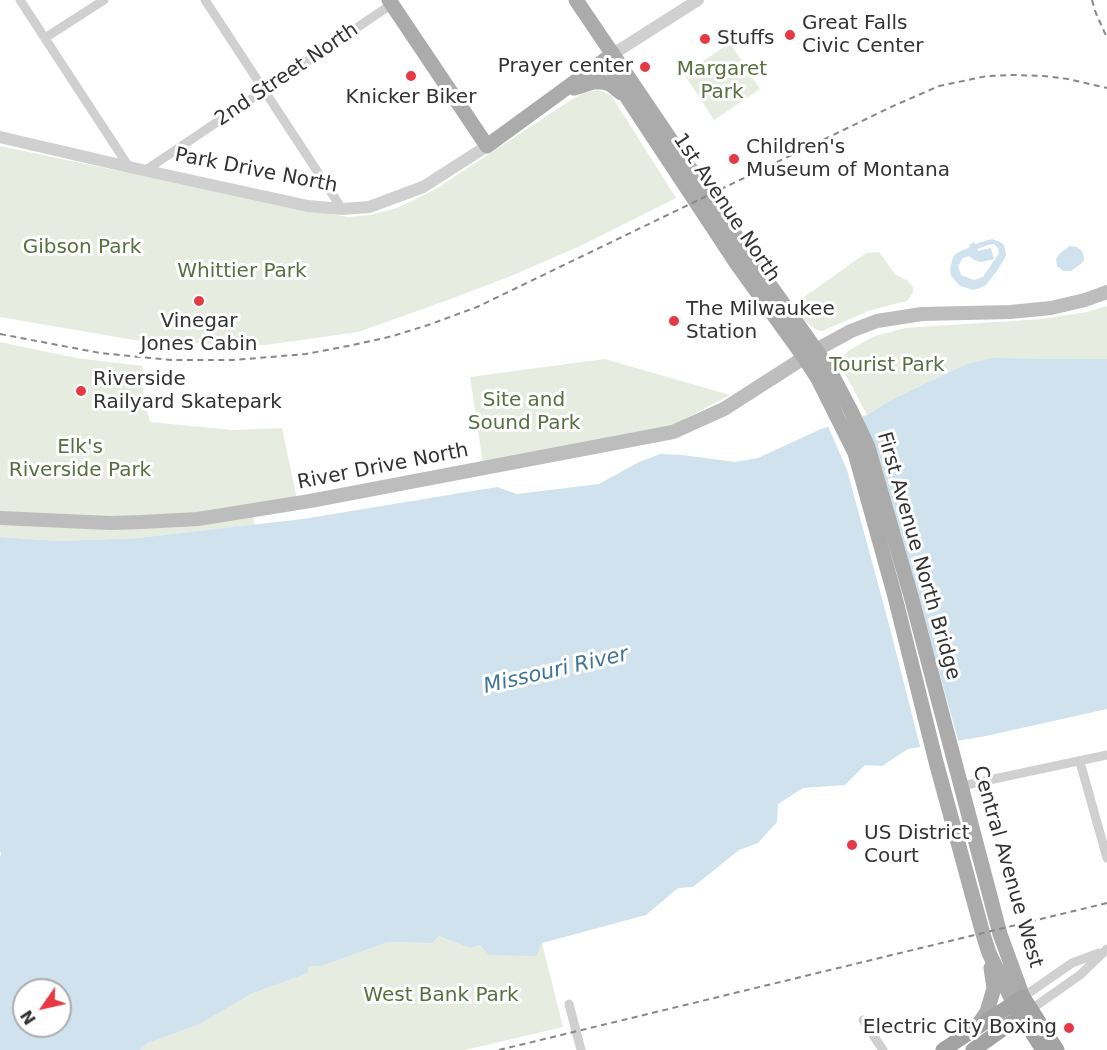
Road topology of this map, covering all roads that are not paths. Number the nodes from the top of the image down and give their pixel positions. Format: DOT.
graph roads {
  1 [pos="20,0"];
  2 [pos="104,0"];
  3 [pos="205,0"];
  4 [pos="576,0"];
  5 [pos="698,0"];
  6 [pos="393,1"];
  7 [pos="45,38"];
  8 [pos="613,54"];
  9 [pos="264,90"];
  10 [pos="562,92"];
  11 [pos="628,99"];
  12 [pos="0,137"];
  13 [pos="487,146"];
  14 [pos="129,167"];
  15 [pos="146,170"];
  16 [pos="342,209"];
  17 [pos="1107,292"];
  18 [pos="810,353"];
  19 [pos="824,375"];
  20 [pos="0,518"];
  21 [pos="1107,755"];
  22 [pos="953,757"];
  23 [pos="936,762"];
  24 [pos="1080,762"];
  25 [pos="961,786"];
  26 [pos="1107,858"];
  27 [pos="1106,950"];
  28 [pos="989,953"];
  29 [pos="569,1004"];
  30 [pos="1022,1007"];
  31 [pos="863,1020"];
  32 [pos="976,1028"];
  33 [pos="581,1050"];
  34 [pos="883,1050"];
  35 [pos="943,1050"];
  36 [pos="973,1050"];
  37 [pos="1043,1050"];
  38 [pos="1057,1050"];
  1 -- 7 [label="street"];
  2 -- 7 [label="street"];
  3 -- 9 [label="street"];
  4 -- 8 [label="main road, 1st Avenue North"];
  5 -- 8 [label="street, Park Drive North"];
  6 -- 9 [label="street, 2nd Street North"];
  6 -- 13 [label="main road"];
  7 -- 14 [label="street"];
  8 -- 10 [label="main road, Park Drive North"];
  8 -- 11 [label="main road, 1st Avenue North"];
  8 -- 18 [label="main road, 1st Avenue North"];
  9 -- 15 [label="street, 2nd Street North"];
  9 -- 16 [label="street"];
  10 -- 11 [label="main road"];
  10 -- 13 [label="main road, Park Drive North"];
  11 -- 18 [label="main road, 1st Avenue North"];
  12 -- 14 [label="street, Park Drive North"];
  13 -- 16 [label="street, Park Drive North"];
  14 -- 15 [label="street, Park Drive North"];
  15 -- 16 [label="street, Park Drive North"];
  17 -- 18 [label="main road, River Drive North"];
  18 -- 19 [label="main road, 1st Avenue North"];
  18 -- 20 [label="main road, River Drive North"];
  19 -- 22 [label="main road, First Avenue North Bridge"];
  19 -- 23 [label="main road, First Avenue North Bridge"];
  21 -- 24 [label="street"];
  22 -- 25 [label="main road, Central Avenue West"];
  23 -- 28 [label="main road, Central Avenue West"];
  24 -- 25 [label="street"];
  24 -- 26 [label="street"];
  25 -- 30 [label="main road, Central Avenue West"];
  27 -- 30 [label="street"];
  27 -- 30 [label="street"];
  28 -- 30 [label="main road, Central Avenue West"];
  28 -- 32 [label="main road"];
  29 -- 33 [label="street"];
  30 -- 32 [label="highway"];
  30 -- 36 [label="highway"];
  30 -- 37 [label="highway, Central Avenue West"];
  30 -- 38 [label="highway, Central Avenue West"];
  31 -- 34 [label="street"];
  32 -- 35 [label="highway"];
}
